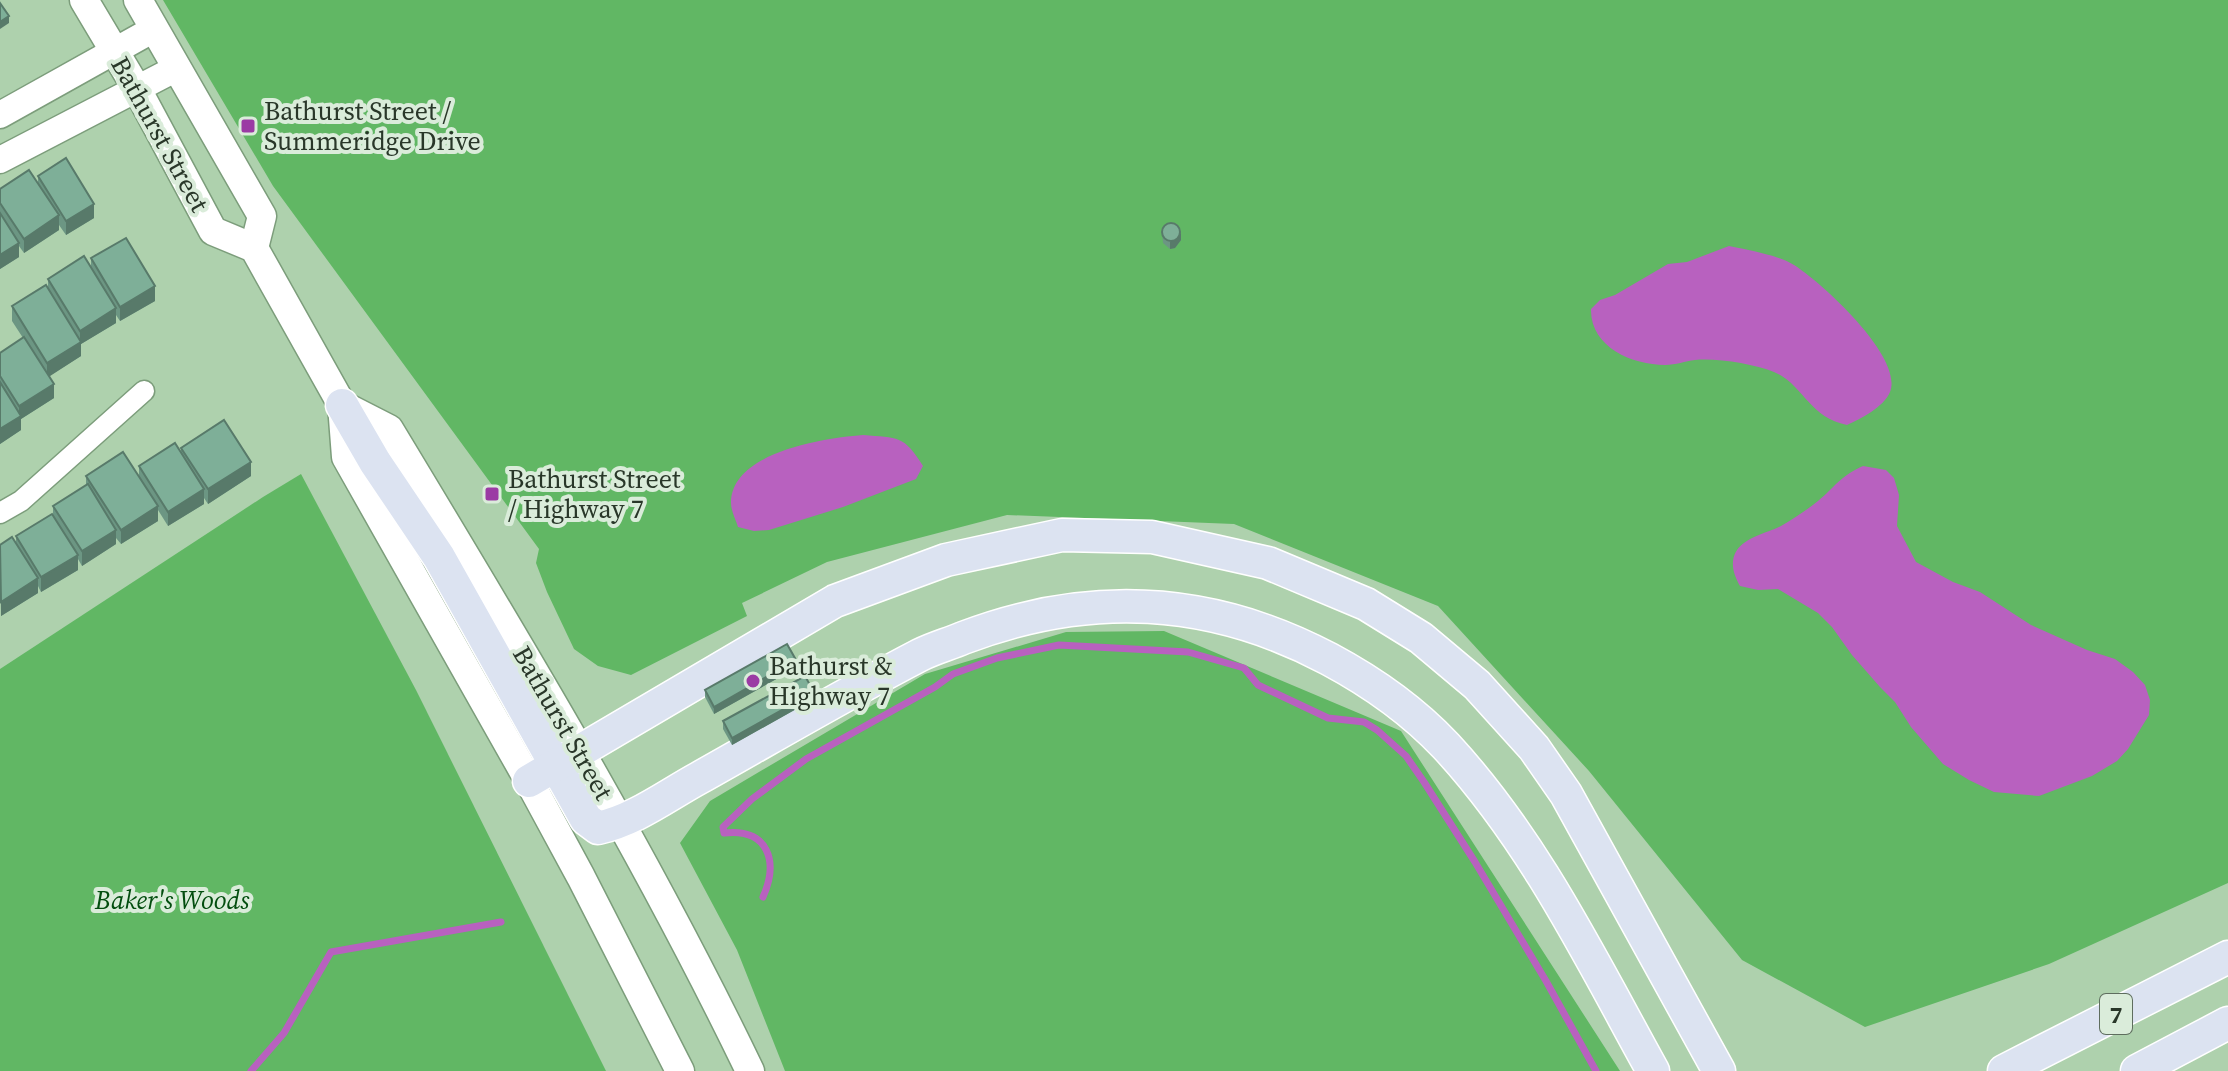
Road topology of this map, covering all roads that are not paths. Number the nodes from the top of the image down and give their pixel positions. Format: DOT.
graph roads {
  1 [pos="84,0"];
  2 [pos="138,0"];
  3 [pos="154,29"];
  4 [pos="114,51"];
  5 [pos="177,68"];
  6 [pos="137,89"];
  7 [pos="0,115"];
  8 [pos="0,160"];
  9 [pos="254,248"];
  10 [pos="144,391"];
  11 [pos="342,405"];
  12 [pos="0,513"];
  13 [pos="555,766"];
  14 [pos="621,823"];
  15 [pos="2228,957"];
  16 [pos="2228,1023"];
  17 [pos="680,1071"];
  18 [pos="750,1071"];
  19 [pos="1653,1071"];
  20 [pos="1719,1071"];
  21 [pos="2004,1071"];
  22 [pos="2137,1071"];
  1 -- 4 [label="main road, Bathurst Street"];
  2 -- 3 [label="main road, Bathurst Street"];
  3 -- 4 [label="street"];
  3 -- 5 [label="main road, Bathurst Street"];
  4 -- 6 [label="main road, Bathurst Street"];
  4 -- 7 [label="street"];
  5 -- 6 [label="street"];
  5 -- 9 [label="main road, Bathurst Street"];
  6 -- 8 [label="street"];
  6 -- 9 [label="main road, Bathurst Street"];
  9 -- 11 [label="main road"];
  10 -- 12 [label="street"];
  11 -- 13 [label="main road"];
  13 -- 14 [label="main road"];
  13 -- 17 [label="main road"];
  13 -- 20 [label="main road"];
  14 -- 18 [label="main road, Bathurst Street"];
  14 -- 19 [label="main road"];
  15 -- 21 [label="main road, 7"];
  16 -- 22 [label="main road, 7"];
}
